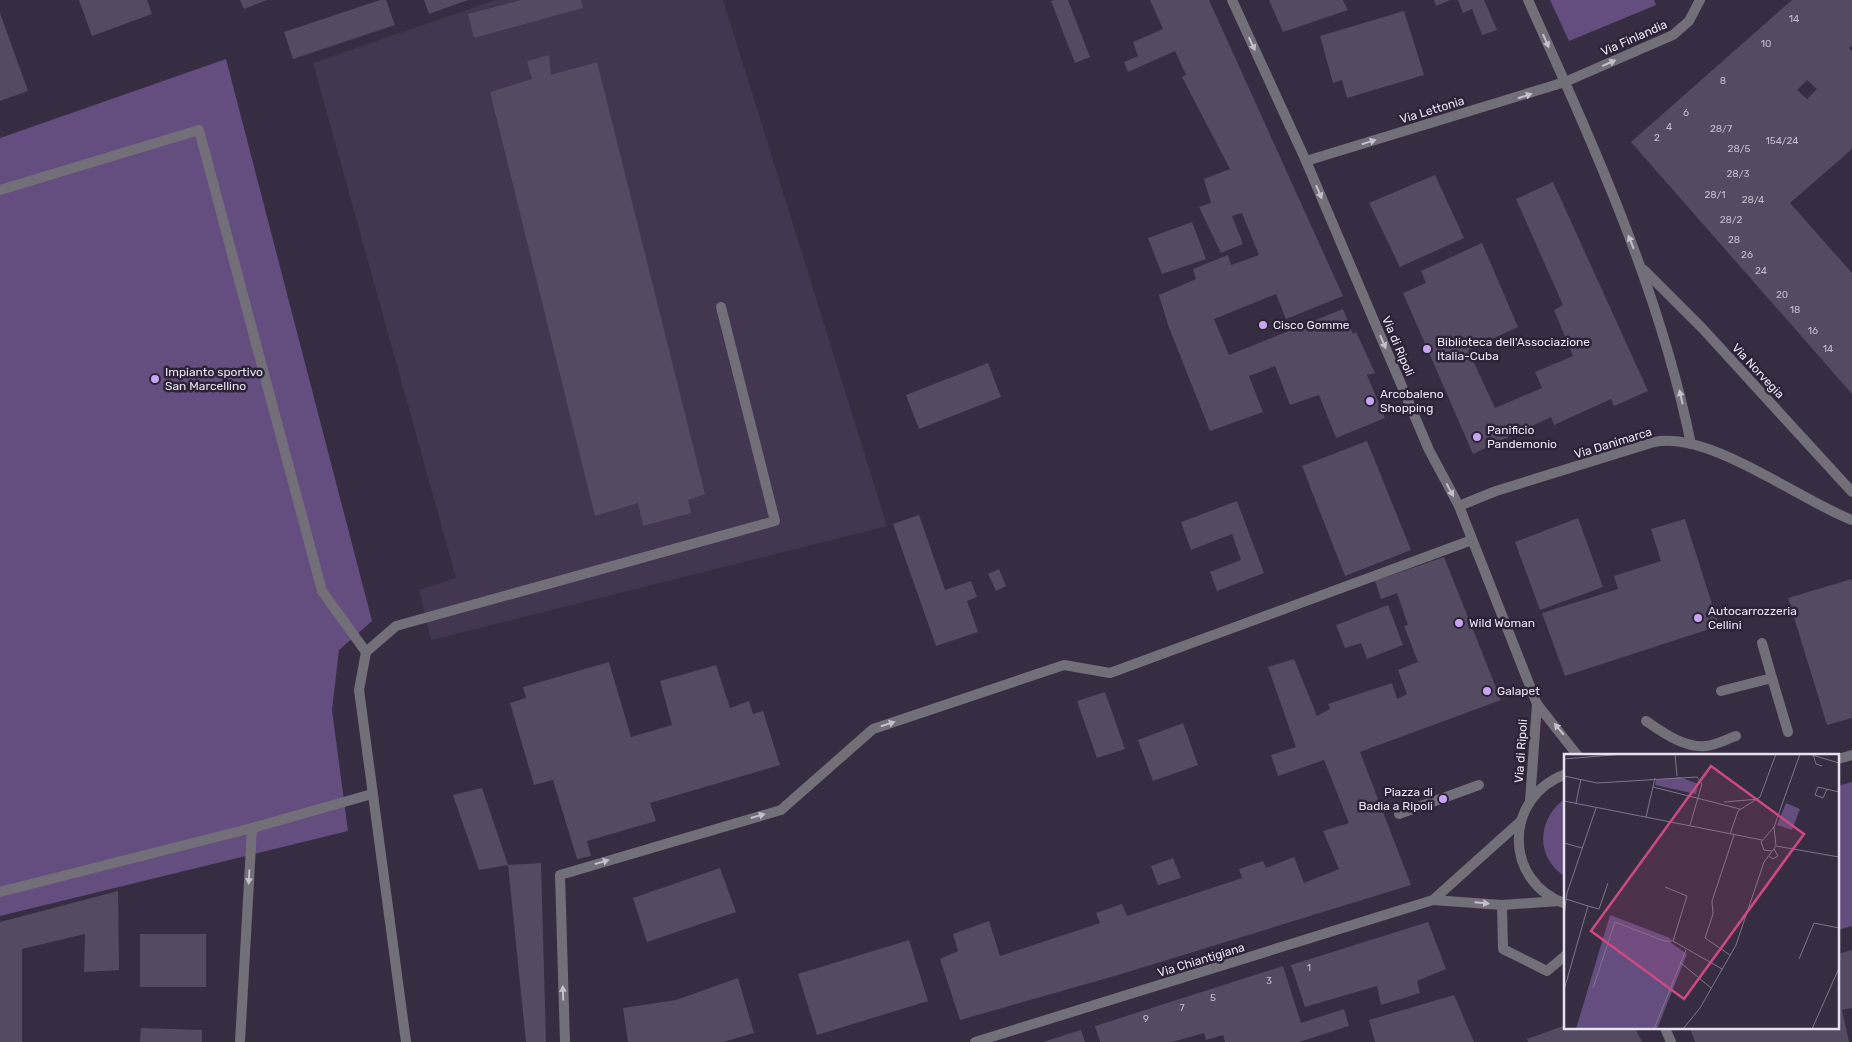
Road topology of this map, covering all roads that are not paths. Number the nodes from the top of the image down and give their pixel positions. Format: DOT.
graph roads {
  1 [pos="1232,0"];
  2 [pos="1528,0"];
  3 [pos="1700,0"];
  4 [pos="1565,82"];
  5 [pos="1306,161"];
  6 [pos="0,190"];
  7 [pos="1642,269"];
  8 [pos="721,307"];
  9 [pos="1691,444"];
  10 [pos="1852,492"];
  11 [pos="1459,506"];
  12 [pos="1852,520"];
  13 [pos="1472,540"];
  14 [pos="1762,643"];
  15 [pos="366,652"];
  16 [pos="1772,678"];
  17 [pos="1721,691"];
  18 [pos="1537,704"];
  19 [pos="1646,722"];
  20 [pos="1788,732"];
  21 [pos="1736,736"];
  22 [pos="1576,754"];
  23 [pos="1564,775"];
  24 [pos="1479,785"];
  25 [pos="372,794"];
  26 [pos="1530,801"];
  27 [pos="1398,814"];
  28 [pos="1521,821"];
  29 [pos="252,828"];
  30 [pos="0,892"];
  31 [pos="1433,900"];
  32 [pos="1562,903"];
  33 [pos="1502,905"];
  34 [pos="1564,957"];
  35 [pos="1666,1030"];
  36 [pos="240,1042"];
  37 [pos="406,1042"];
  38 [pos="565,1042"];
  39 [pos="975,1042"];
  40 [pos="1671,1042"];
  1 -- 5 [label="street, Via di Ripoli, one-way"];
  2 -- 4 [label="street, Via Norvegia, one-way"];
  4 -- 3 [label="street, Via Finlandia, one-way"];
  5 -- 4 [label="street, Via Lettonia, one-way"];
  7 -- 4 [label="street, Via Norvegia, one-way"];
  5 -- 11 [label="street, Via di Ripoli, one-way"];
  6 -- 15 [label="street"];
  9 -- 7 [label="street, Via Norvegia, one-way"];
  7 -- 10 [label="street, Via Norvegia"];
  8 -- 15 [label="street"];
  9 -- 11 [label="street, Via Danimarca"];
  9 -- 12 [label="street, Via Danimarca"];
  11 -- 13 [label="street, Via di Ripoli"];
  13 -- 18 [label="street, Via di Ripoli"];
  38 -- 13 [label="street, one-way"];
  14 -- 16 [label="street"];
  15 -- 25 [label="street"];
  16 -- 17 [label="street"];
  16 -- 20 [label="street"];
  22 -- 18 [label="street, Via di Ripoli, one-way"];
  18 -- 26 [label="street, Via di Ripoli"];
  19 -- 21 [label="street"];
  23 -- 26 [label="street"];
  24 -- 27 [label="street"];
  25 -- 29 [label="street"];
  25 -- 37 [label="street"];
  26 -- 28 [label="street"];
  28 -- 31 [label="street, Via Chiantigiana"];
  28 -- 32 [label="street"];
  29 -- 30 [label="street"];
  29 -- 36 [label="street, one-way"];
  31 -- 33 [label="street, Via Chiantigiana, one-way"];
  31 -- 39 [label="street, Via Chiantigiana"];
  32 -- 33 [label="street, Via Chiantigiana"];
  33 -- 34 [label="street"];
  35 -- 40 [label="street"];
}
